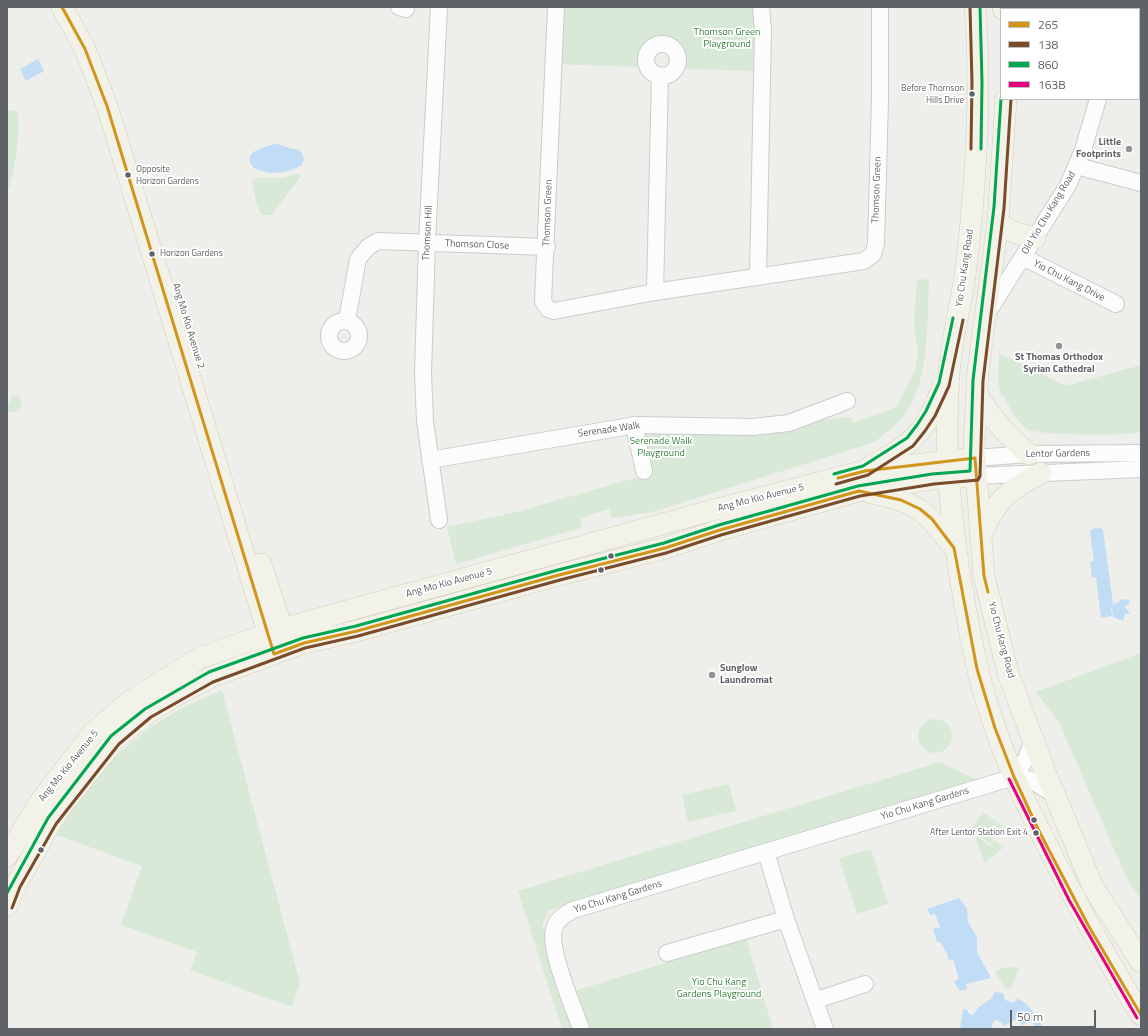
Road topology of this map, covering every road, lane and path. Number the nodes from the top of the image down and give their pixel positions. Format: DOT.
graph roads {
  1 [pos="62,7"];
  2 [pos="78,7"];
  3 [pos="439,7"];
  4 [pos="556,7"];
  5 [pos="761,7"];
  6 [pos="880,7"];
  7 [pos="975,7"];
  8 [pos="660,75"];
  9 [pos="1006,100"];
  10 [pos="1098,100"];
  11 [pos="1077,166"];
  12 [pos="1141,183"];
  13 [pos="998,222"];
  14 [pos="1035,238"];
  15 [pos="427,242"];
  16 [pos="547,247"];
  17 [pos="1023,258"];
  18 [pos="758,276"];
  19 [pos="655,292"];
  20 [pos="1116,304"];
  21 [pos="984,319"];
  22 [pos="347,320"];
  23 [pos="949,371"];
  24 [pos="977,392"];
  25 [pos="847,401"];
  26 [pos="634,425"];
  27 [pos="214,434"];
  28 [pos="1141,453"];
  29 [pos="1029,454"];
  30 [pos="430,460"];
  31 [pos="975,467"];
  32 [pos="948,469"];
  33 [pos="1141,469"];
  34 [pos="644,471"];
  35 [pos="865,471"];
  36 [pos="1042,472"];
  37 [pos="858,491"];
  38 [pos="439,520"];
  39 [pos="982,533"];
  40 [pos="954,548"];
  41 [pos="274,631"];
  42 [pos="281,652"];
  43 [pos="1033,740"];
  44 [pos="1014,777"];
  45 [pos="1055,795"];
  46 [pos="766,852"];
  47 [pos="7,856"];
  48 [pos="7,906"];
  49 [pos="786,919"];
  50 [pos="667,953"];
  51 [pos="1141,962"];
  52 [pos="865,984"];
  53 [pos="816,1000"];
  54 [pos="1141,1015"];
  55 [pos="581,1029"];
  56 [pos="825,1029"];
  1 -- 27 [label="main road, Ang Mo Kio Avenue 2"];
  2 -- 27 [label="main road, Ang Mo Kio Avenue 2"];
  3 -- 15 [label="street, Thomson Hill"];
  4 -- 16 [label="street, Thomson Green"];
  5 -- 18 [label="street"];
  6 -- 18 [label="street, Thomson Green"];
  7 -- 23 [label="main road, Yio Chu Kang Road"];
  8 -- 19 [label="street"];
  9 -- 13 [label="main road, Yio Chu Kang Road"];
  10 -- 11 [label="street, Old Yio Chu Kang Road"];
  11 -- 12 [label="street"];
  11 -- 14 [label="street, Old Yio Chu Kang Road"];
  13 -- 14 [label="main road"];
  13 -- 21 [label="main road, Yio Chu Kang Road"];
  14 -- 17 [label="street, Old Yio Chu Kang Road"];
  15 -- 16 [label="street, Thomson Close"];
  15 -- 22 [label="street, Thomson Close"];
  15 -- 30 [label="street, Thomson Hill"];
  16 -- 19 [label="street, Thomson Green"];
  17 -- 20 [label="street, Yio Chu Kang Drive"];
  17 -- 21 [label="street, Old Yio Chu Kang Road"];
  18 -- 19 [label="street, Thomson Green"];
  21 -- 24 [label="main road, Yio Chu Kang Road"];
  23 -- 32 [label="main road, Yio Chu Kang Road"];
  23 -- 35 [label="main road"];
  24 -- 29 [label="main road"];
  24 -- 31 [label="main road, Yio Chu Kang Road"];
  25 -- 26 [label="street, Serenade Walk"];
  26 -- 30 [label="street, Serenade Walk"];
  26 -- 34 [label="street"];
  27 -- 41 [label="main road, Ang Mo Kio Avenue 2"];
  28 -- 29 [label="street, Lentor Gardens"];
  29 -- 31 [label="street, Lentor Gardens"];
  30 -- 38 [label="street"];
  31 -- 32 [label="main road, Ang Mo Kio Avenue 5"];
  31 -- 36 [label="street, Lentor Gardens"];
  31 -- 39 [label="main road, Yio Chu Kang Road"];
  32 -- 35 [label="main road, Ang Mo Kio Avenue 5"];
  32 -- 37 [label="main road, Ang Mo Kio Avenue 5"];
  32 -- 40 [label="main road, Yio Chu Kang Road"];
  33 -- 36 [label="street, Lentor Gardens"];
  35 -- 41 [label="main road, Ang Mo Kio Avenue 5"];
  36 -- 39 [label="main road"];
  37 -- 40 [label="main road"];
  37 -- 42 [label="main road, Ang Mo Kio Avenue 5"];
  39 -- 43 [label="main road, Yio Chu Kang Road"];
  40 -- 44 [label="main road, Yio Chu Kang Road"];
  41 -- 42 [label="main road, Ang Mo Kio Avenue 2"];
  41 -- 47 [label="main road, Ang Mo Kio Avenue 5"];
  42 -- 48 [label="main road, Ang Mo Kio Avenue 5"];
  43 -- 44 [label="street"];
  43 -- 45 [label="main road, Yio Chu Kang Road"];
  44 -- 45 [label="street, Yio Chu Kang Gardens"];
  44 -- 46 [label="street, Yio Chu Kang Gardens"];
  44 -- 54 [label="main road, Yio Chu Kang Road"];
  45 -- 51 [label="main road, Yio Chu Kang Road"];
  46 -- 49 [label="street"];
  46 -- 55 [label="street, Yio Chu Kang Gardens"];
  49 -- 50 [label="street"];
  49 -- 53 [label="street"];
  52 -- 53 [label="street"];
  53 -- 56 [label="street"];
}
